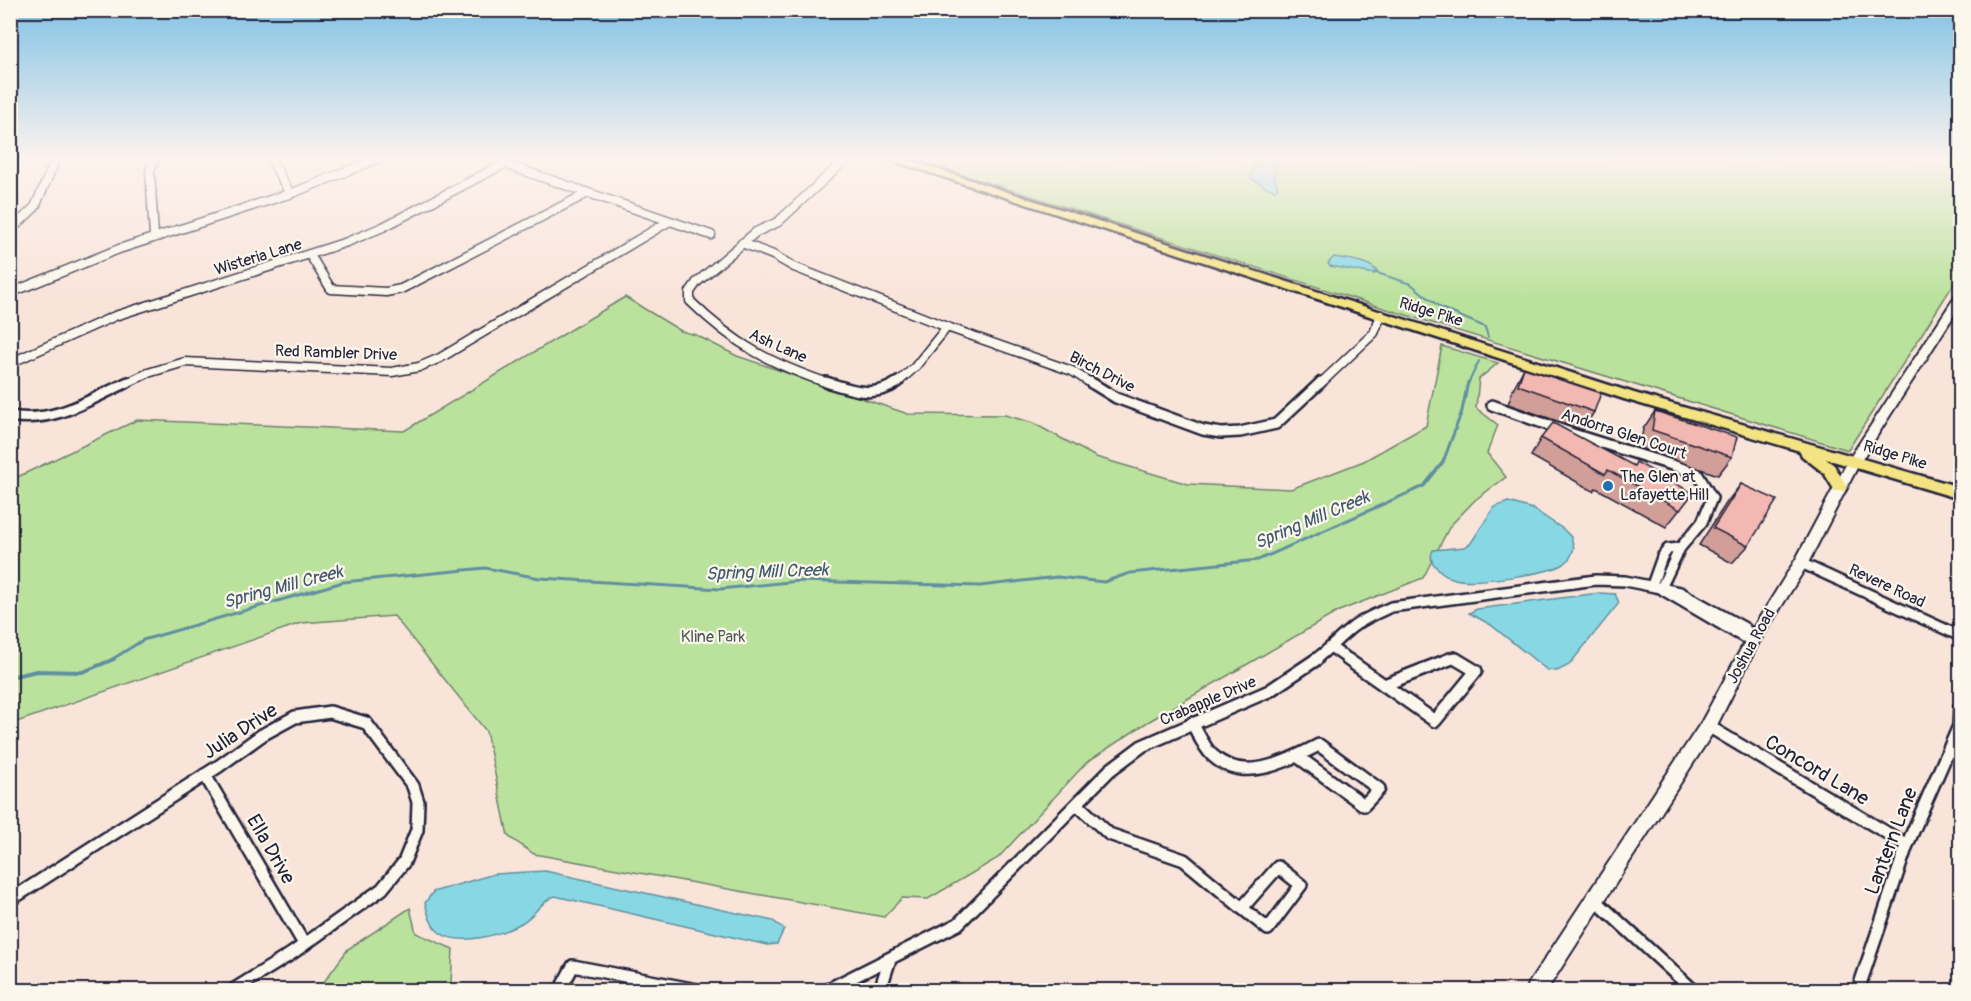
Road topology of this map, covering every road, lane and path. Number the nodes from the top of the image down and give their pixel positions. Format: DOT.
graph roads {
  1 [pos="37,206"];
  2 [pos="152,206"];
  3 [pos="252,206"];
  4 [pos="422,206"];
  5 [pos="563,206"];
  6 [pos="620,206"];
  7 [pos="796,206"];
  8 [pos="1038,206"];
  9 [pos="668,222"];
  10 [pos="10,231"];
  11 [pos="711,235"];
  12 [pos="154,236"];
  13 [pos="742,243"];
  14 [pos="310,255"];
  15 [pos="10,293"];
  16 [pos="1960,298"];
  17 [pos="1381,315"];
  18 [pos="947,327"];
  19 [pos="10,363"];
  20 [pos="1492,405"];
  21 [pos="10,416"];
  22 [pos="1797,445"];
  23 [pos="1854,462"];
  24 [pos="1840,487"];
  25 [pos="1960,493"];
  26 [pos="1680,548"];
  27 [pos="1660,560"];
  28 [pos="1801,562"];
  29 [pos="1673,565"];
  30 [pos="1657,587"];
  31 [pos="1960,636"];
  32 [pos="1753,640"];
  33 [pos="1332,648"];
  34 [pos="1384,686"];
  35 [pos="1960,706"];
  36 [pos="1192,723"];
  37 [pos="1708,726"];
  38 [pos="1297,756"];
  39 [pos="205,775"];
  40 [pos="1077,805"];
  41 [pos="1907,845"];
  42 [pos="1594,899"];
  43 [pos="10,900"];
  44 [pos="1242,908"];
  45 [pos="304,944"];
  46 [pos="890,959"];
  47 [pos="233,990"];
  48 [pos="560,990"];
  49 [pos="697,990"];
  50 [pos="827,990"];
  51 [pos="880,990"];
  52 [pos="1536,990"];
  53 [pos="1694,990"];
  54 [pos="1858,990"];
  1 -- 10 [label="street"];
  2 -- 12 [label="street"];
  3 -- 12 [label="street"];
  4 -- 14 [label="street, Wisteria Lane"];
  5 -- 14 [label="street"];
  6 -- 9 [label="street, Wisteria Lane"];
  7 -- 13 [label="street, Ash Lane"];
  8 -- 17 [label="main road, Ridge Pike"];
  9 -- 11 [label="street, Wisteria Lane"];
  9 -- 21 [label="street, Red Rambler Drive"];
  12 -- 15 [label="street"];
  13 -- 18 [label="street, Birch Drive"];
  13 -- 18 [label="street, Ash Lane"];
  14 -- 19 [label="street, Wisteria Lane"];
  16 -- 23 [label="main road, Joshua Road"];
  17 -- 18 [label="street, Birch Drive"];
  17 -- 22 [label="main road, Ridge Pike"];
  20 -- 26 [label="street, Andorra Glen Court"];
  22 -- 23 [label="main road, Ridge Pike"];
  22 -- 24 [label="main road"];
  23 -- 24 [label="main road, Joshua Road"];
  23 -- 25 [label="main road, Ridge Pike"];
  24 -- 28 [label="main road, Joshua Road"];
  26 -- 27 [label="street, Andorra Glen Court"];
  26 -- 29 [label="street, Andorra Glen Court"];
  27 -- 29 [label="street"];
  27 -- 30 [label="street"];
  28 -- 31 [label="street, Revere Road"];
  28 -- 32 [label="main road, Joshua Road"];
  29 -- 30 [label="street, Andorra Glen Court"];
  30 -- 32 [label="street, Crabapple Drive"];
  30 -- 33 [label="street, Crabapple Drive"];
  32 -- 37 [label="main road, Joshua Road"];
  33 -- 34 [label="street"];
  33 -- 36 [label="street, Crabapple Drive"];
  34 -- 34 [label="street"];
  35 -- 41 [label="street, Lantern Lane"];
  36 -- 38 [label="street"];
  36 -- 40 [label="street, Crabapple Drive"];
  37 -- 41 [label="street, Concord Lane"];
  37 -- 42 [label="main road, Joshua Road"];
  38 -- 38 [label="street"];
  39 -- 43 [label="street, Julia Drive"];
  39 -- 45 [label="street, Ella Drive"];
  39 -- 45 [label="street, Julia Drive"];
  40 -- 44 [label="street"];
  40 -- 46 [label="street, Crabapple Drive"];
  41 -- 54 [label="street, Lantern Lane"];
  42 -- 52 [label="main road, Joshua Road"];
  42 -- 53 [label="street"];
  44 -- 44 [label="street"];
  45 -- 47 [label="street, Julia Drive"];
  46 -- 50 [label="street, Crabapple Drive"];
  46 -- 51 [label="street"];
  48 -- 49 [label="street"];
}
